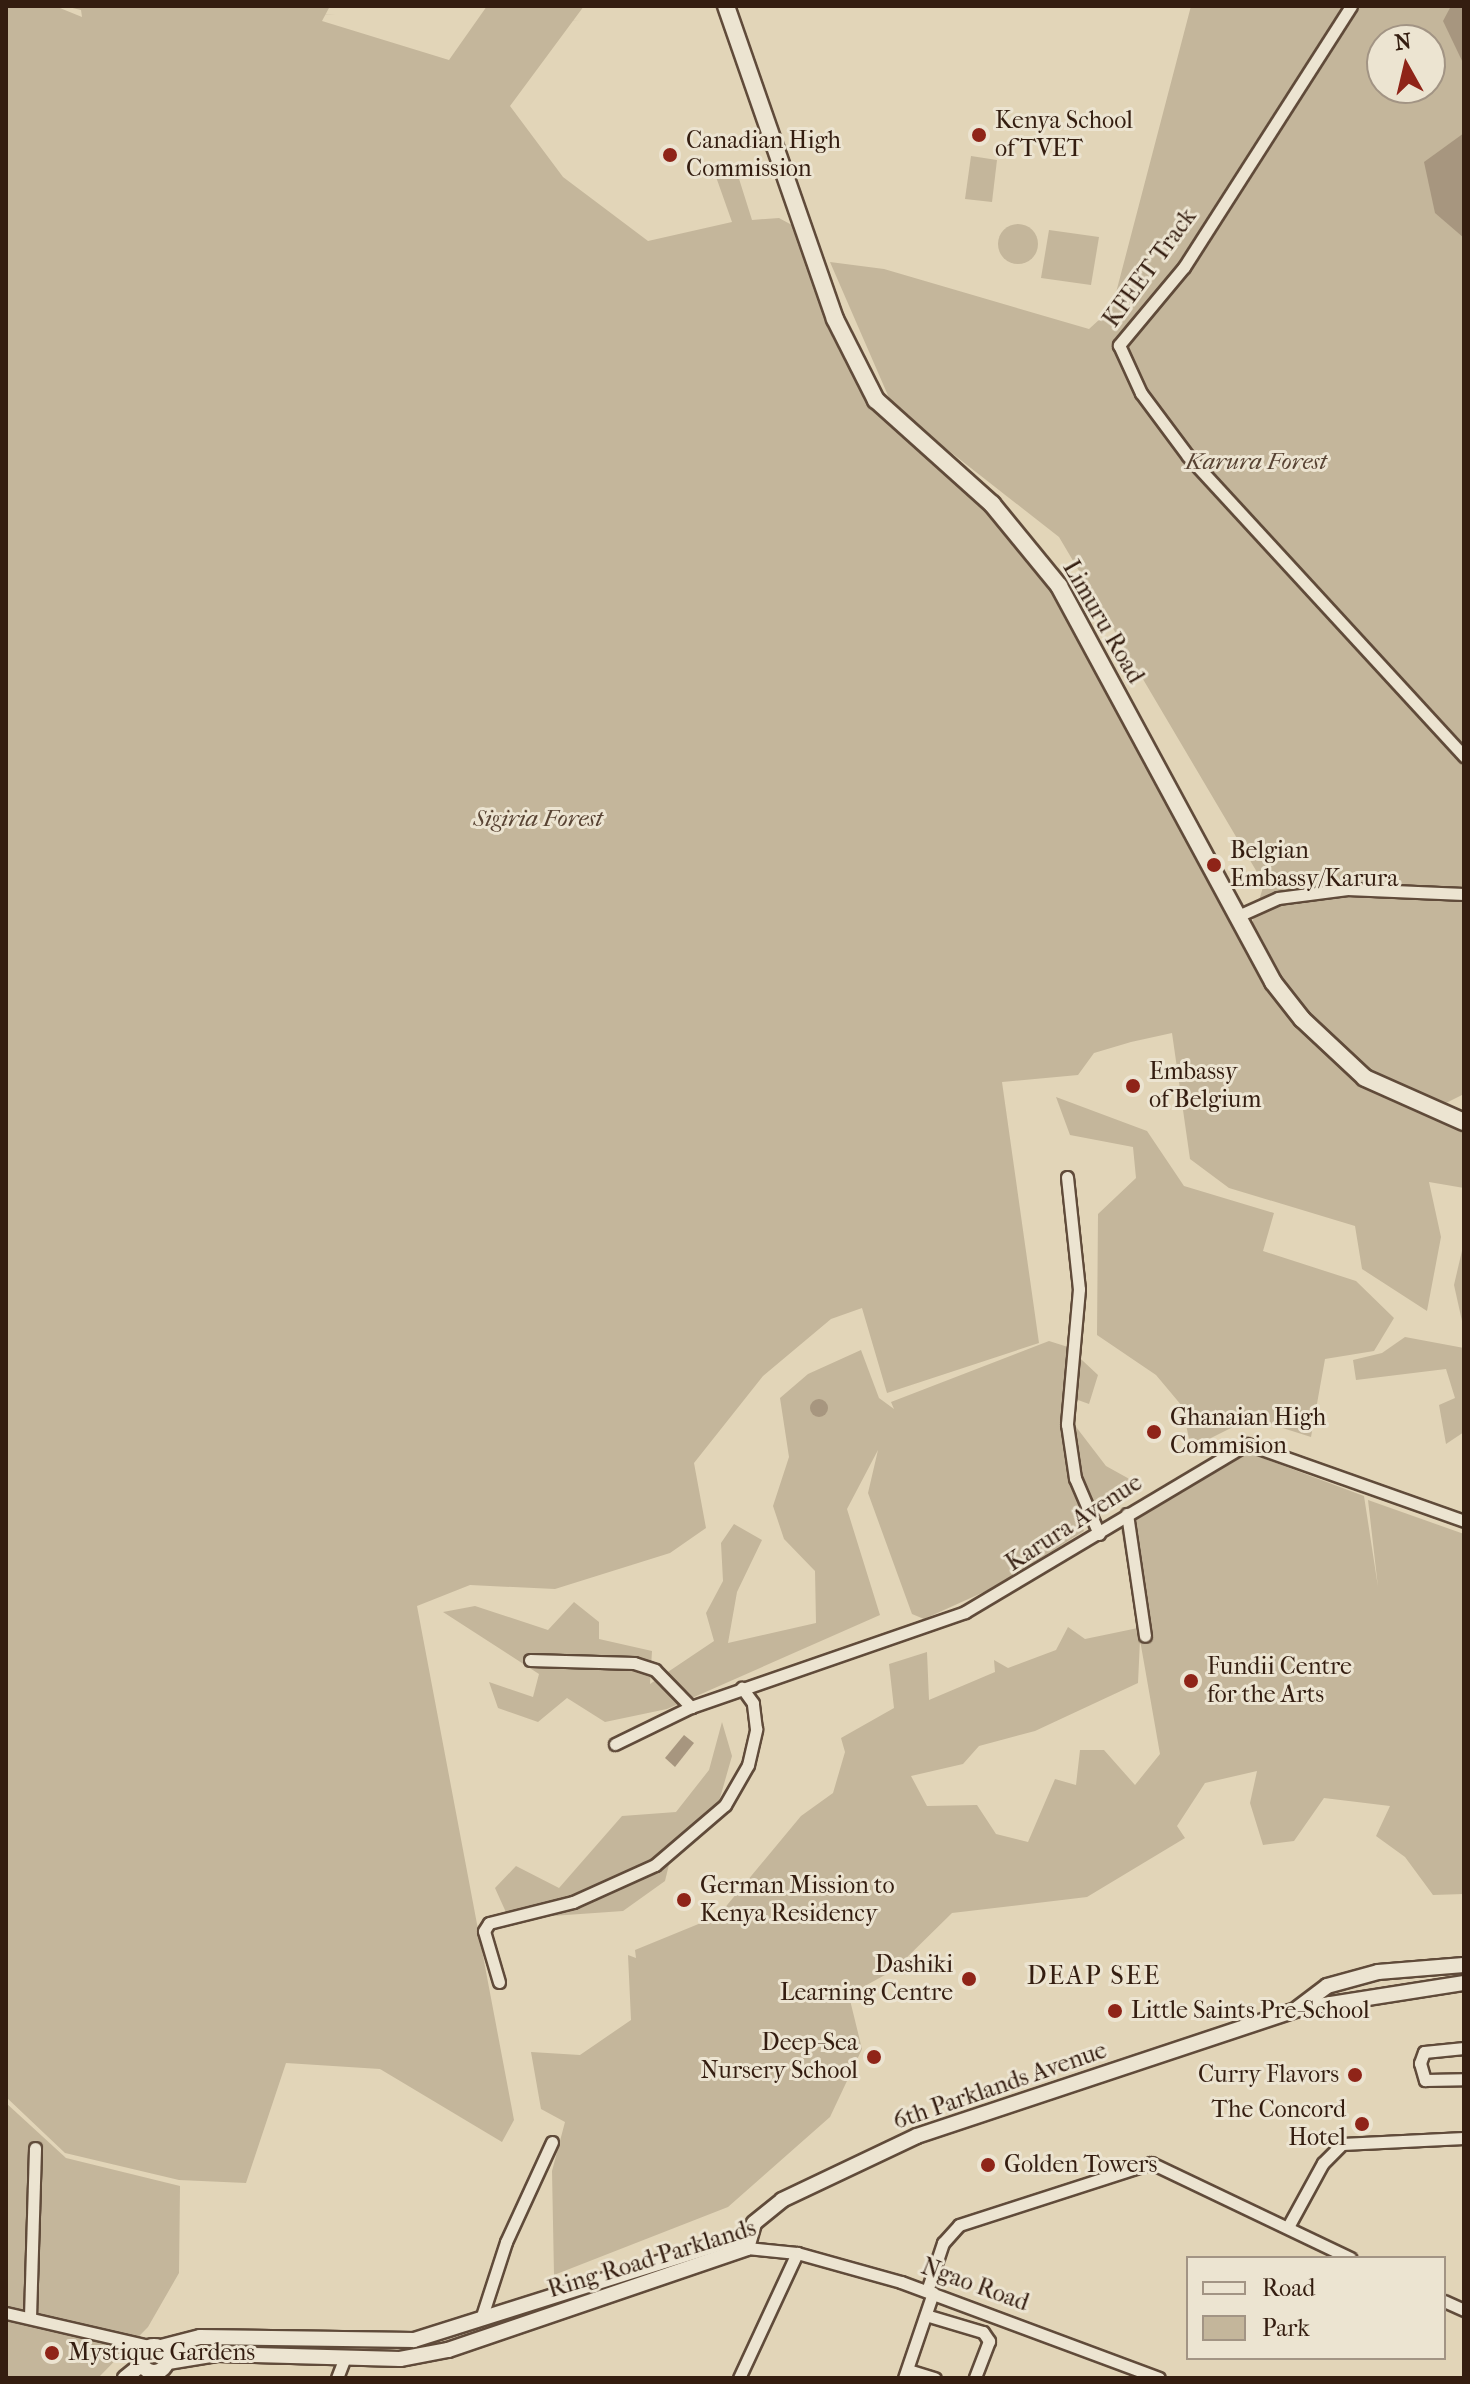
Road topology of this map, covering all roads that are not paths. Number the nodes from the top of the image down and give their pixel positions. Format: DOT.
graph roads {
  1 [pos="1351,6"];
  2 [pos="728,10"];
  3 [pos="1464,756"];
  4 [pos="1464,894"];
  5 [pos="1238,916"];
  6 [pos="1464,1122"];
  7 [pos="1067,1177"];
  8 [pos="1127,1514"];
  9 [pos="1464,1521"];
  10 [pos="1099,1534"];
  11 [pos="1145,1636"];
  12 [pos="530,1660"];
  13 [pos="742,1688"];
  14 [pos="696,1706"];
  15 [pos="615,1744"];
  16 [pos="1464,1965"];
  17 [pos="499,1982"];
  18 [pos="1464,1983"];
  19 [pos="1298,2009"];
  20 [pos="1464,2048"];
  21 [pos="1464,2079"];
  22 [pos="1464,2138"];
  23 [pos="552,2142"];
  24 [pos="35,2148"];
  25 [pos="1289,2225"];
  26 [pos="747,2241"];
  27 [pos="773,2248"];
  28 [pos="797,2253"];
  29 [pos="1346,2256"];
  30 [pos="930,2292"];
  31 [pos="6,2313"];
  32 [pos="929,2316"];
  33 [pos="30,2317"];
  34 [pos="481,2319"];
  35 [pos="329,2340"];
  36 [pos="122,2342"];
  37 [pos="155,2347"];
  38 [pos="329,2357"];
  39 [pos="345,2357"];
  40 [pos="142,2362"];
  41 [pos="168,2362"];
  42 [pos="906,2374"];
  43 [pos="154,2375"];
  44 [pos="125,2378"];
  45 [pos="337,2378"];
  46 [pos="739,2378"];
  47 [pos="935,2378"];
  48 [pos="975,2378"];
  49 [pos="1159,2378"];
  1 -- 3 [label="street, KFEET Track"];
  2 -- 5 [label="main road, Limuru Road"];
  4 -- 5 [label="street"];
  5 -- 6 [label="main road, Limuru Road"];
  7 -- 10 [label="street"];
  8 -- 9 [label="street, Karura Avenue"];
  8 -- 10 [label="street, Karura Avenue"];
  8 -- 11 [label="street"];
  10 -- 13 [label="street, Karura Avenue"];
  12 -- 14 [label="street"];
  13 -- 14 [label="street, Karura Avenue"];
  13 -- 17 [label="street"];
  14 -- 15 [label="street, Karura Avenue"];
  16 -- 19 [label="street, 6th Parklands Avenue"];
  18 -- 19 [label="street, 6th Parklands Avenue"];
  19 -- 26 [label="street, 6th Parklands Avenue"];
  20 -- 21 [label="street"];
  22 -- 25 [label="street"];
  23 -- 34 [label="street"];
  24 -- 33 [label="street"];
  25 -- 29 [label="street"];
  25 -- 30 [label="street"];
  26 -- 27 [label="street, Ring Road Parklands"];
  26 -- 34 [label="street, Ring Road Parklands"];
  26 -- 39 [label="street, Ring Road Parklands"];
  27 -- 28 [label="street, Ngao Road"];
  28 -- 30 [label="street, Ngao Road"];
  28 -- 46 [label="street"];
  30 -- 32 [label="street"];
  30 -- 49 [label="street, Ngao Road"];
  31 -- 33 [label="street"];
  32 -- 42 [label="street"];
  32 -- 48 [label="street"];
  33 -- 36 [label="street"];
  34 -- 35 [label="street, Ring Road Parklands"];
  35 -- 37 [label="street, Ring Road Parklands"];
  35 -- 38 [label="street"];
  36 -- 37 [label="street"];
  36 -- 40 [label="street"];
  37 -- 40 [label="street"];
  37 -- 41 [label="street"];
  38 -- 39 [label="street, Ring Road Parklands"];
  38 -- 41 [label="street, Ring Road Parklands"];
  39 -- 45 [label="street"];
  40 -- 43 [label="street"];
  40 -- 44 [label="street"];
  41 -- 43 [label="street"];
  42 -- 47 [label="street"];
}
